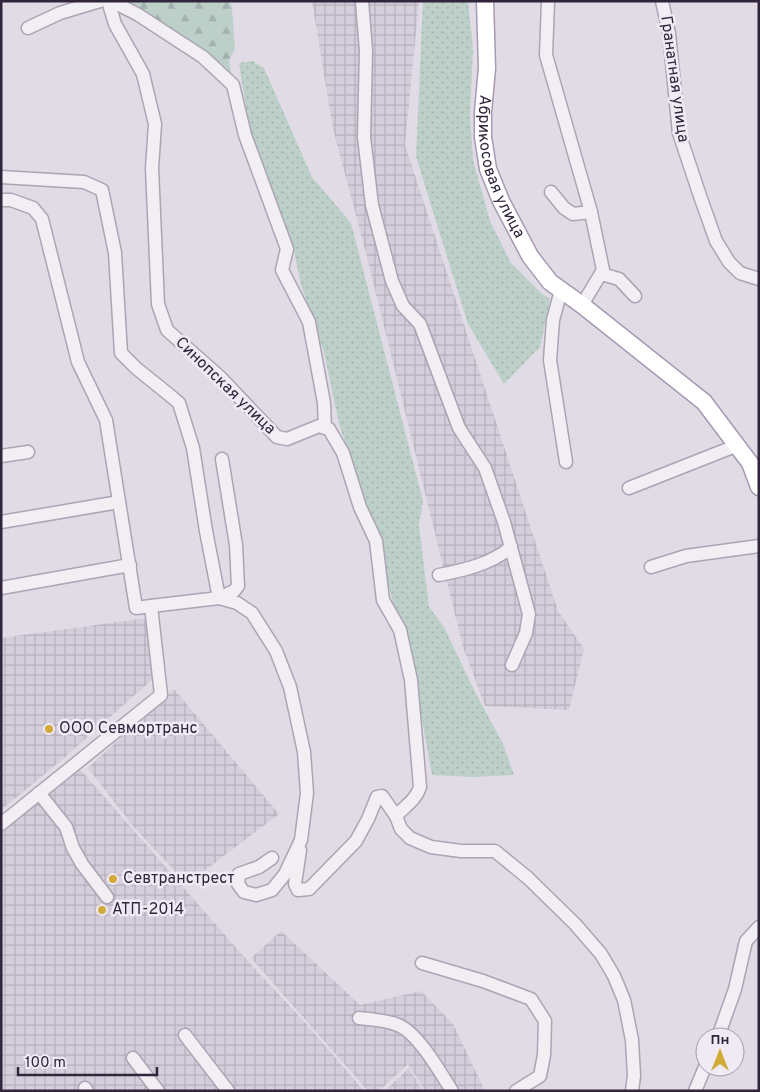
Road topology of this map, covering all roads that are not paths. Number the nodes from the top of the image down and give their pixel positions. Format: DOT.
graph roads {
  1 [pos="100,1"];
  2 [pos="109,1"];
  3 [pos="362,1"];
  4 [pos="485,1"];
  5 [pos="548,1"];
  6 [pos="662,1"];
  7 [pos="28,28"];
  8 [pos="1,177"];
  9 [pos="551,192"];
  10 [pos="1,200"];
  11 [pos="591,212"];
  12 [pos="601,274"];
  13 [pos="759,279"];
  14 [pos="561,290"];
  15 [pos="635,296"];
  16 [pos="582,305"];
  17 [pos="325,428"];
  18 [pos="738,445"];
  19 [pos="28,452"];
  20 [pos="1,456"];
  21 [pos="222,460"];
  22 [pos="566,462"];
  23 [pos="759,487"];
  24 [pos="629,488"];
  25 [pos="119,502"];
  26 [pos="1,522"];
  27 [pos="759,546"];
  28 [pos="511,547"];
  29 [pos="130,565"];
  30 [pos="651,566"];
  31 [pos="439,575"];
  32 [pos="1,588"];
  33 [pos="219,598"];
  34 [pos="152,609"];
  35 [pos="512,666"];
  36 [pos="39,793"];
  37 [pos="396,816"];
  38 [pos="1,824"];
  39 [pos="301,840"];
  40 [pos="272,858"];
  41 [pos="107,897"];
  42 [pos="759,927"];
  43 [pos="422,963"];
  44 [pos="359,1018"];
  45 [pos="721,1027"];
  46 [pos="185,1034"];
  47 [pos="133,1058"];
  48 [pos="540,1076"];
  49 [pos="701,1077"];
  50 [pos="158,1091"];
  51 [pos="228,1091"];
  52 [pos="452,1091"];
  53 [pos="516,1091"];
  54 [pos="540,1091"];
  55 [pos="632,1091"];
  56 [pos="695,1091"];
  1 -- 7 [label="street"];
  2 -- 17 [label="street"];
  2 -- 17 [label="street, Синопская улица"];
  3 -- 28 [label="street"];
  4 -- 14 [label="main road, Абрикосовая улица"];
  5 -- 11 [label="street"];
  6 -- 13 [label="street, Гранатная улица"];
  8 -- 33 [label="street"];
  9 -- 11 [label="street"];
  10 -- 25 [label="street"];
  11 -- 12 [label="street"];
  12 -- 15 [label="street"];
  12 -- 16 [label="street"];
  14 -- 16 [label="main road, Абрикосовая улица"];
  14 -- 22 [label="street"];
  16 -- 18 [label="main road, Абрикосовая улица"];
  17 -- 37 [label="street"];
  18 -- 23 [label="main road, Абрикосовая улица"];
  18 -- 24 [label="street"];
  19 -- 20 [label="street"];
  21 -- 33 [label="street"];
  25 -- 26 [label="street"];
  25 -- 29 [label="street"];
  27 -- 30 [label="street"];
  28 -- 31 [label="street"];
  28 -- 35 [label="street"];
  29 -- 32 [label="street"];
  29 -- 34 [label="street"];
  33 -- 34 [label="street"];
  33 -- 39 [label="street"];
  34 -- 36 [label="street"];
  36 -- 38 [label="street"];
  36 -- 41 [label="street"];
  37 -- 39 [label="street"];
  37 -- 55 [label="street"];
  39 -- 40 [label="street"];
  42 -- 45 [label="street"];
  43 -- 48 [label="street"];
  44 -- 52 [label="street"];
  46 -- 51 [label="street"];
  47 -- 50 [label="street"];
  48 -- 53 [label="street"];
  48 -- 54 [label="street"];
  49 -- 56 [label="street"];
}
